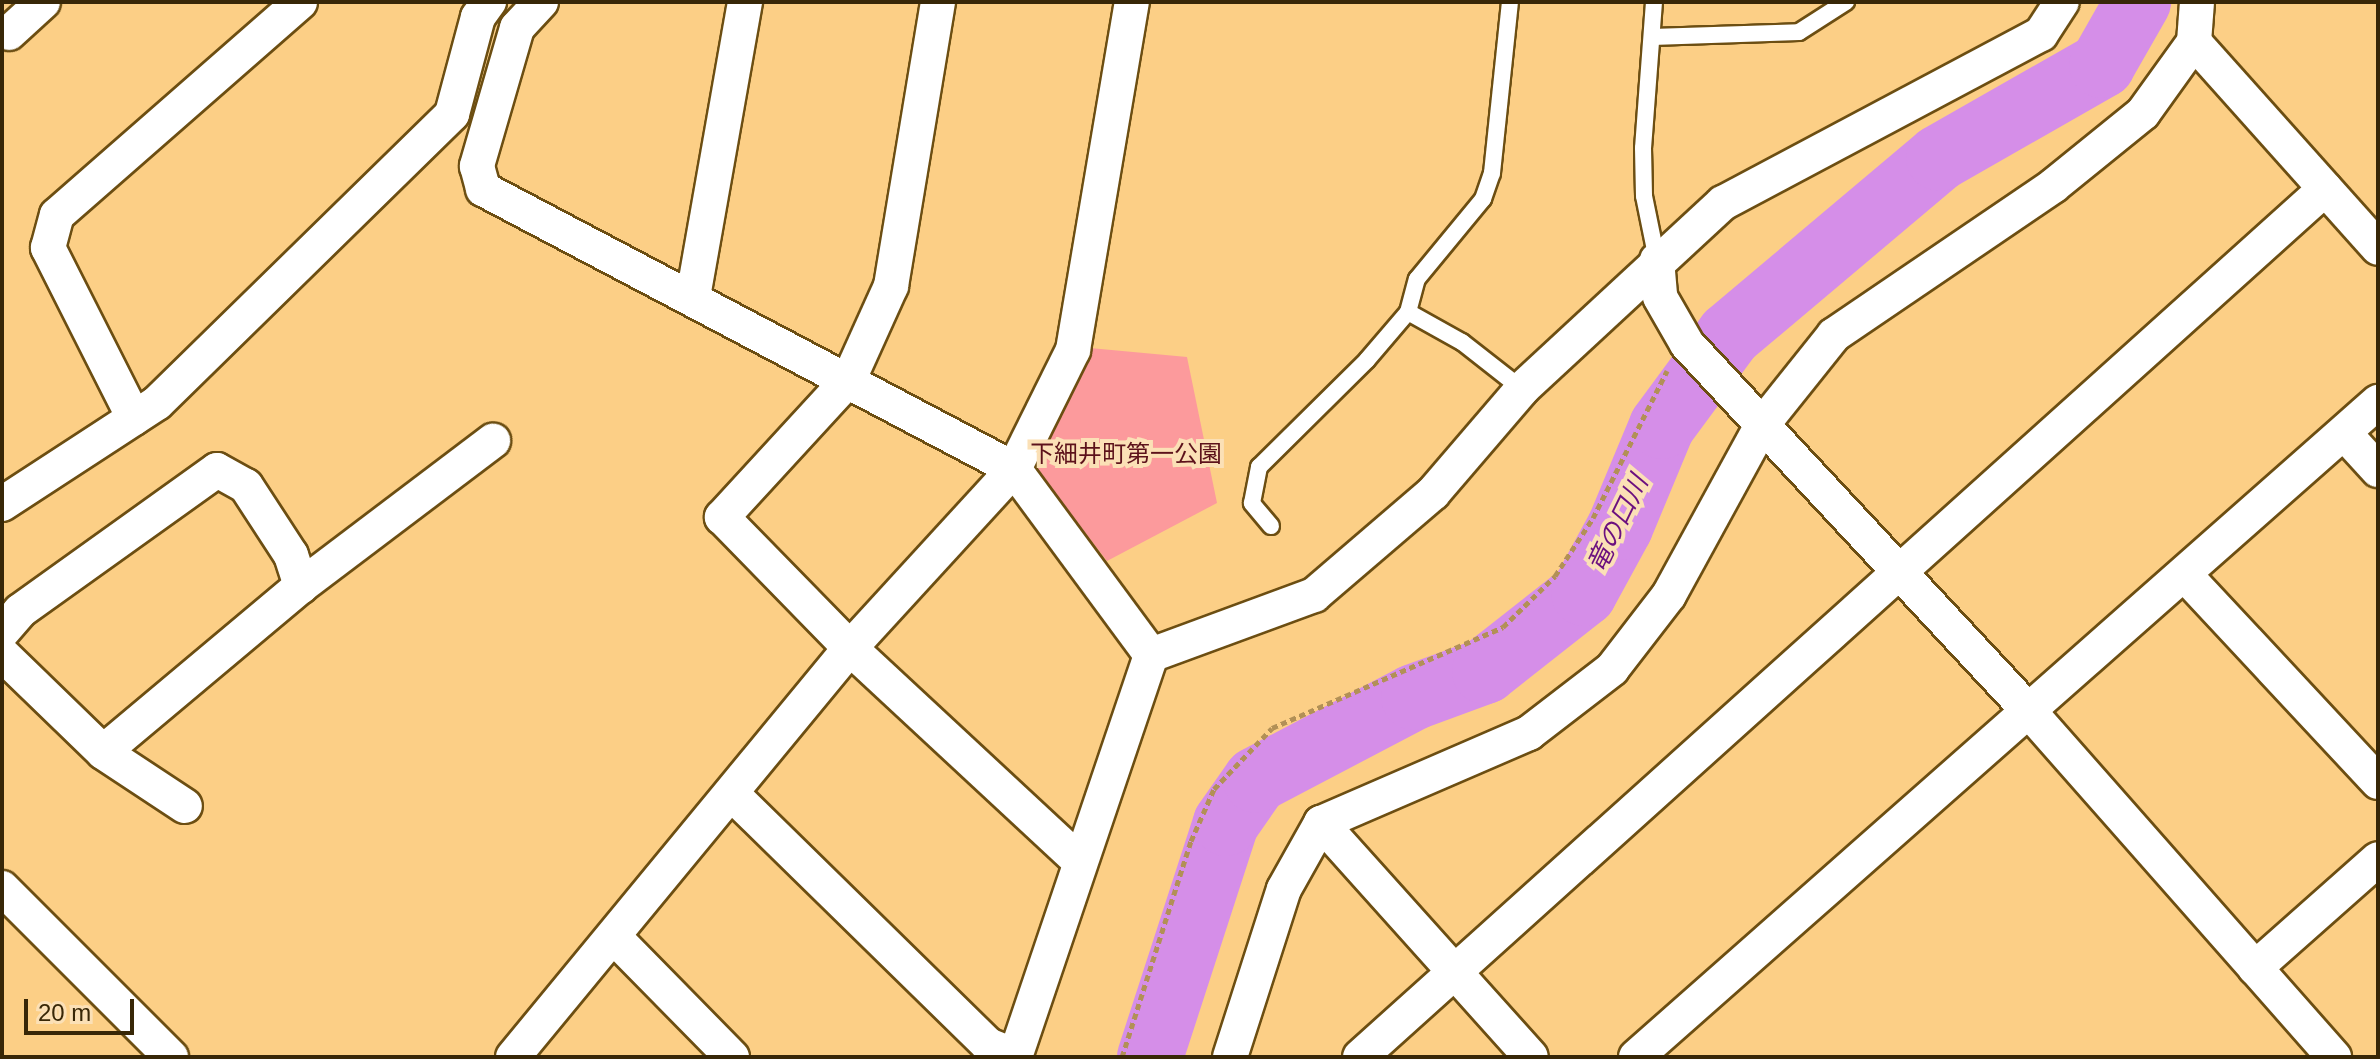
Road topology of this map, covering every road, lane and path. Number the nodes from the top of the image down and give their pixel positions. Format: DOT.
graph roads {
  1 [pos="43,2"];
  2 [pos="300,2"];
  3 [pos="541,2"];
  4 [pos="745,2"];
  5 [pos="938,2"];
  6 [pos="1132,2"];
  7 [pos="1510,2"];
  8 [pos="1654,2"];
  9 [pos="1846,2"];
  10 [pos="2062,2"];
  11 [pos="2197,2"];
  12 [pos="477,7"];
  13 [pos="9,33"];
  14 [pos="1652,37"];
  15 [pos="2194,42"];
  16 [pos="2325,189"];
  17 [pos="2378,248"];
  18 [pos="1657,260"];
  19 [pos="693,297"];
  20 [pos="1408,312"];
  21 [pos="1686,341"];
  22 [pos="849,379"];
  23 [pos="1522,389"];
  24 [pos="2378,402"];
  25 [pos="1756,416"];
  26 [pos="134,418"];
  27 [pos="2345,434"];
  28 [pos="493,441"];
  29 [pos="1014,469"];
  30 [pos="2378,470"];
  31 [pos="2,504"];
  32 [pos="1271,526"];
  33 [pos="1899,572"];
  34 [pos="2185,575"];
  35 [pos="301,586"];
  36 [pos="2,632"];
  37 [pos="850,648"];
  38 [pos="2,654"];
  39 [pos="1151,655"];
  40 [pos="2028,710"];
  41 [pos="103,752"];
  42 [pos="2378,782"];
  43 [pos="732,794"];
  44 [pos="185,806"];
  45 [pos="1321,823"];
  46 [pos="2378,859"];
  47 [pos="1078,860"];
  48 [pos="2,888"];
  49 [pos="615,938"];
  50 [pos="2255,968"];
  51 [pos="1455,971"];
  52 [pos="171,1057"];
  53 [pos="513,1057"];
  54 [pos="732,1057"];
  55 [pos="1015,1057"];
  56 [pos="1122,1057"];
  57 [pos="1230,1057"];
  58 [pos="1360,1057"];
  59 [pos="1531,1057"];
  60 [pos="1636,1057"];
  61 [pos="2334,1057"];
  1 -- 13 [label="street"];
  2 -- 26 [label="street"];
  3 -- 19 [label="street"];
  4 -- 19 [label="street"];
  5 -- 22 [label="street"];
  6 -- 29 [label="street"];
  7 -- 20 [label="lane"];
  8 -- 14 [label="lane"];
  9 -- 14 [label="lane"];
  10 -- 18 [label="street"];
  11 -- 15 [label="street"];
  12 -- 26 [label="street"];
  14 -- 18 [label="lane"];
  15 -- 16 [label="street"];
  15 -- 25 [label="street"];
  16 -- 17 [label="street"];
  16 -- 33 [label="street"];
  18 -- 21 [label="street"];
  18 -- 23 [label="street"];
  19 -- 22 [label="street"];
  20 -- 23 [label="lane"];
  20 -- 32 [label="lane"];
  21 -- 25 [label="street"];
  21 -- 56 [label="path"];
  22 -- 29 [label="street"];
  22 -- 37 [label="street"];
  23 -- 39 [label="street"];
  24 -- 27 [label="street"];
  25 -- 33 [label="street"];
  25 -- 45 [label="street"];
  26 -- 31 [label="street"];
  27 -- 30 [label="street"];
  27 -- 34 [label="street"];
  28 -- 35 [label="street"];
  29 -- 37 [label="street"];
  29 -- 39 [label="street"];
  33 -- 40 [label="street"];
  33 -- 51 [label="street"];
  34 -- 40 [label="street"];
  34 -- 42 [label="street"];
  35 -- 36 [label="street"];
  35 -- 41 [label="street"];
  37 -- 43 [label="street"];
  37 -- 47 [label="street"];
  38 -- 41 [label="street"];
  39 -- 47 [label="street"];
  40 -- 50 [label="street"];
  40 -- 60 [label="street"];
  41 -- 44 [label="street"];
  43 -- 49 [label="street"];
  43 -- 55 [label="street"];
  45 -- 51 [label="street"];
  45 -- 57 [label="street"];
  46 -- 50 [label="street"];
  47 -- 55 [label="street"];
  48 -- 52 [label="street"];
  49 -- 53 [label="street"];
  49 -- 54 [label="street"];
  50 -- 61 [label="street"];
  51 -- 58 [label="street"];
  51 -- 59 [label="street"];
}
